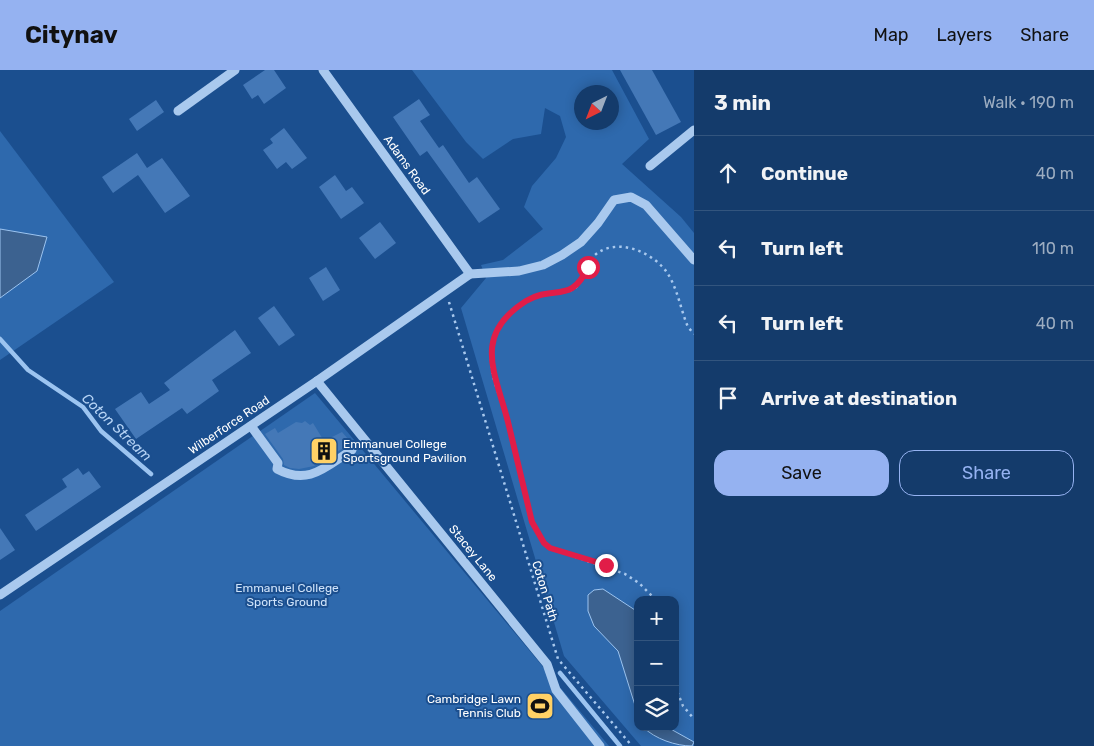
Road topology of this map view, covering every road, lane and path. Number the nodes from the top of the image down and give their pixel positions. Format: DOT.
graph roads {
  1 [pos="235,70"];
  2 [pos="323,70"];
  3 [pos="178,111"];
  4 [pos="694,130"];
  5 [pos="650,166"];
  6 [pos="694,260"];
  7 [pos="470,274"];
  8 [pos="450,303"];
  9 [pos="694,334"];
  10 [pos="318,381"];
  11 [pos="251,426"];
  12 [pos="352,450"];
  13 [pos="0,595"];
  14 [pos="652,596"];
  15 [pos="679,696"];
  16 [pos="694,719"];
  17 [pos="600,746"];
  18 [pos="632,746"];
  1 -- 3 [label="street"];
  2 -- 7 [label="street, Adams Road"];
  4 -- 5 [label="street"];
  6 -- 7 [label="street"];
  7 -- 10 [label="street, Wilberforce Road"];
  8 -- 18 [label="path, Coton Path"];
  9 -- 14 [label="path"];
  10 -- 11 [label="street, Wilberforce Road"];
  10 -- 17 [label="street, Stacey Lane"];
  11 -- 12 [label="street"];
  11 -- 13 [label="street, Wilberforce Road"];
  15 -- 16 [label="path"];
}
